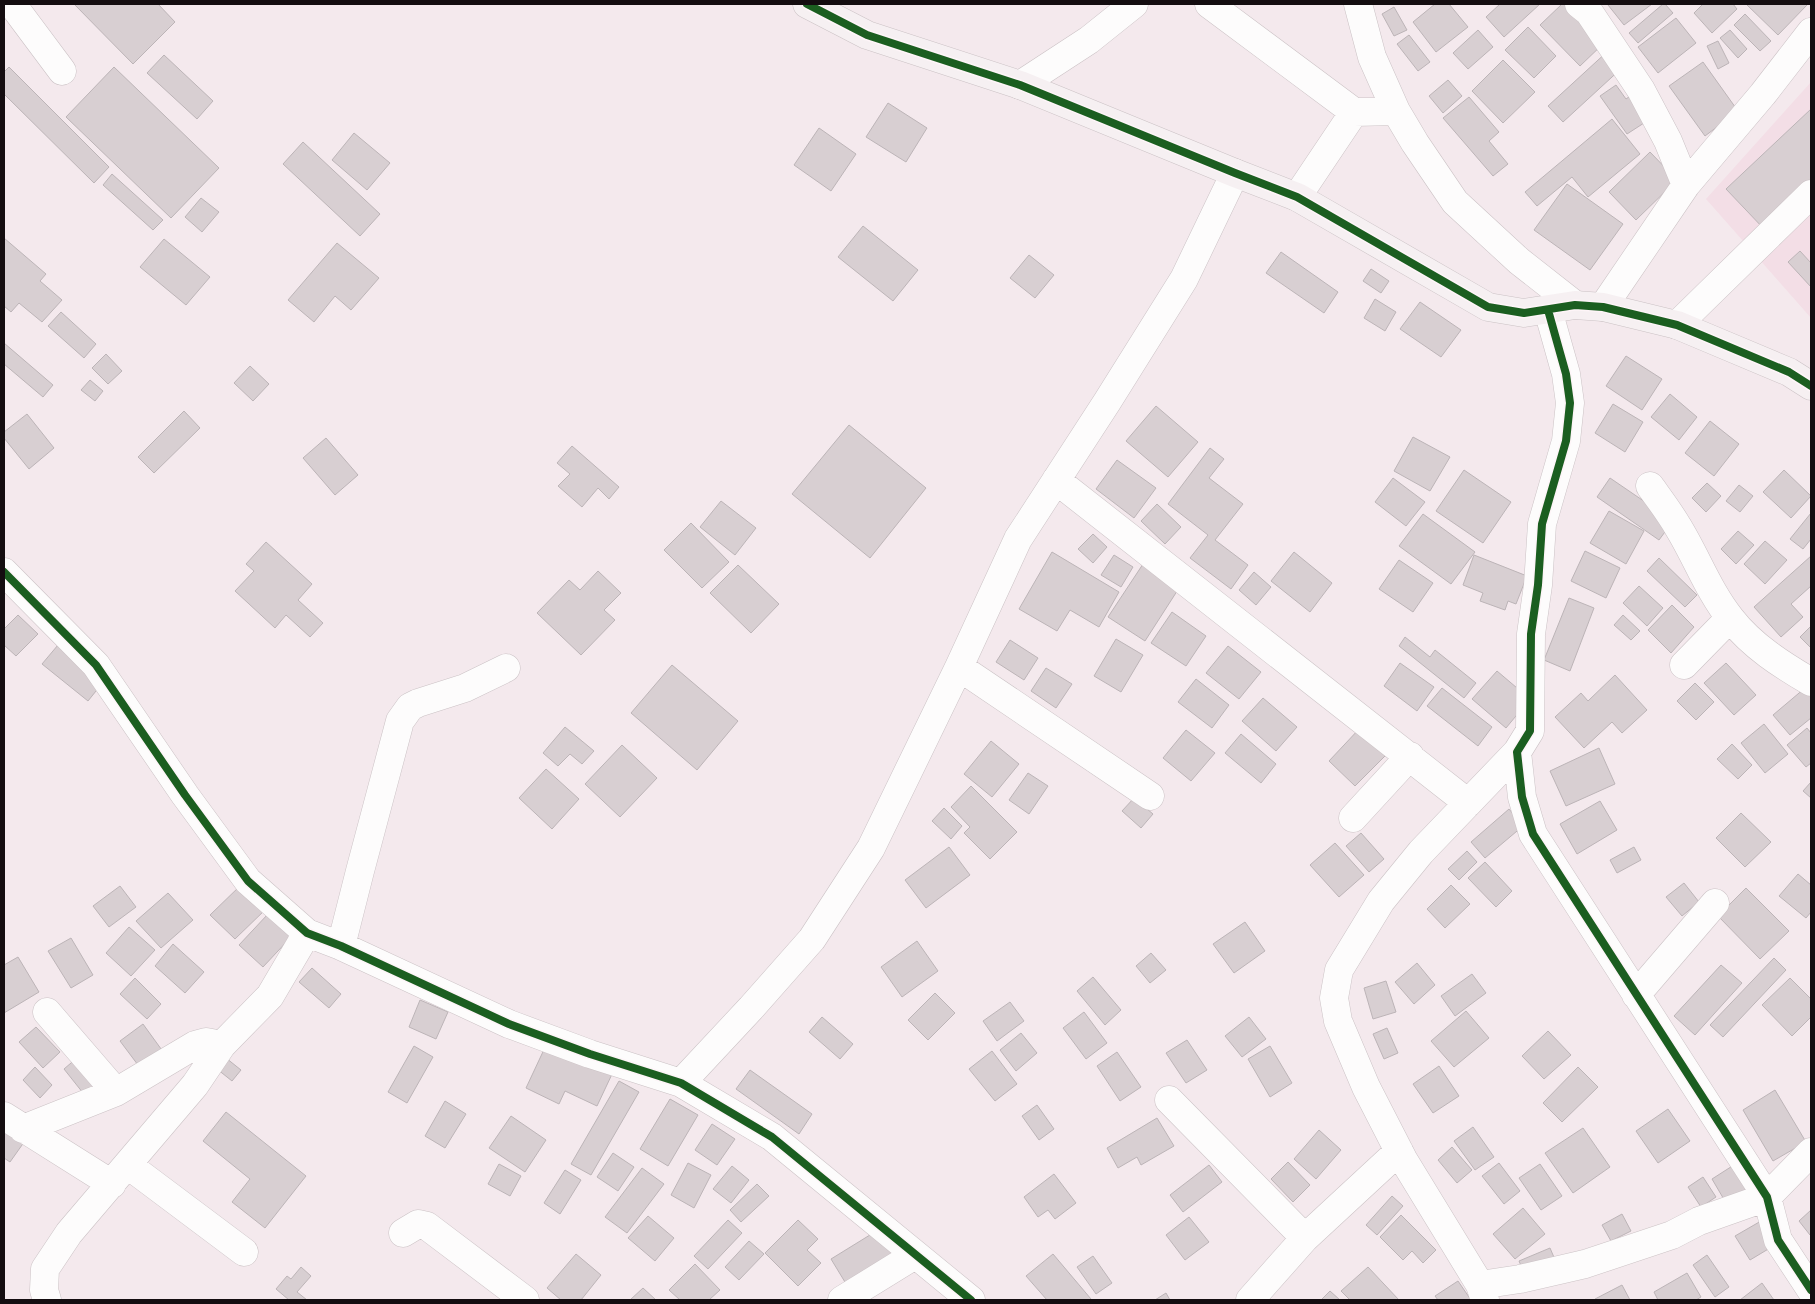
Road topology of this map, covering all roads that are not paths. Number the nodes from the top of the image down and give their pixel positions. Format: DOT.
graph roads {
  1 [pos="12,4"];
  2 [pos="807,4"];
  3 [pos="1134,4"];
  4 [pos="1210,4"];
  5 [pos="1358,4"];
  6 [pos="1587,6"];
  7 [pos="1811,32"];
  8 [pos="62,70"];
  9 [pos="1020,85"];
  10 [pos="1396,111"];
  11 [pos="1354,112"];
  12 [pos="1235,173"];
  13 [pos="1686,186"];
  14 [pos="1811,194"];
  15 [pos="1297,197"];
  16 [pos="1575,305"];
  17 [pos="1603,307"];
  18 [pos="1548,310"];
  19 [pos="1678,325"];
  20 [pos="1811,386"];
  21 [pos="1056,480"];
  22 [pos="1650,486"];
  23 [pos="9,588"];
  24 [pos="1730,618"];
  25 [pos="1684,665"];
  26 [pos="959,667"];
  27 [pos="506,668"];
  28 [pos="1811,682"];
  29 [pos="1517,752"];
  30 [pos="1410,756"];
  31 [pos="1150,796"];
  32 [pos="1468,803"];
  33 [pos="1352,818"];
  34 [pos="1715,903"];
  35 [pos="307,933"];
  36 [pos="341,946"];
  37 [pos="1636,995"];
  38 [pos="47,1012"];
  39 [pos="222,1045"];
  40 [pos="681,1083"];
  41 [pos="116,1092"];
  42 [pos="1169,1100"];
  43 [pos="13,1123"];
  44 [pos="1399,1151"];
  45 [pos="1811,1152"];
  46 [pos="120,1174"];
  47 [pos="1767,1197"];
  48 [pos="402,1233"];
  49 [pos="1305,1238"];
  50 [pos="244,1252"];
  51 [pos="915,1255"];
  52 [pos="1811,1290"];
  53 [pos="1483,1293"];
  54 [pos="47,1300"];
  55 [pos="524,1300"];
  56 [pos="842,1300"];
  57 [pos="971,1300"];
  58 [pos="1250,1300"];
  1 -- 8 [label="street"];
  2 -- 9 [label="street"];
  3 -- 9 [label="street"];
  4 -- 11 [label="street"];
  5 -- 10 [label="street"];
  6 -- 13 [label="street"];
  7 -- 13 [label="street"];
  9 -- 12 [label="street"];
  10 -- 11 [label="street"];
  10 -- 16 [label="street"];
  11 -- 15 [label="street"];
  12 -- 15 [label="street"];
  12 -- 21 [label="street"];
  13 -- 17 [label="street"];
  14 -- 19 [label="street"];
  15 -- 18 [label="street"];
  16 -- 17 [label="street"];
  16 -- 18 [label="street"];
  17 -- 19 [label="street"];
  18 -- 29 [label="street"];
  19 -- 20 [label="street"];
  21 -- 26 [label="street"];
  21 -- 30 [label="street"];
  22 -- 24 [label="street"];
  23 -- 35 [label="street"];
  24 -- 25 [label="street"];
  24 -- 28 [label="street"];
  26 -- 31 [label="street"];
  26 -- 40 [label="street"];
  27 -- 36 [label="street"];
  29 -- 32 [label="street"];
  29 -- 37 [label="street"];
  30 -- 32 [label="street"];
  30 -- 33 [label="street"];
  32 -- 44 [label="street"];
  34 -- 37 [label="street"];
  35 -- 36 [label="street"];
  35 -- 39 [label="street"];
  36 -- 40 [label="street"];
  37 -- 47 [label="street"];
  38 -- 41 [label="street"];
  39 -- 41 [label="street"];
  39 -- 46 [label="street"];
  40 -- 51 [label="street"];
  41 -- 43 [label="street"];
  42 -- 49 [label="street"];
  43 -- 46 [label="street"];
  44 -- 49 [label="street"];
  44 -- 53 [label="street"];
  45 -- 47 [label="street"];
  46 -- 50 [label="street"];
  46 -- 54 [label="street"];
  47 -- 52 [label="street"];
  47 -- 53 [label="street"];
  48 -- 55 [label="street"];
  49 -- 58 [label="street"];
  51 -- 56 [label="street"];
  51 -- 57 [label="street"];
}
